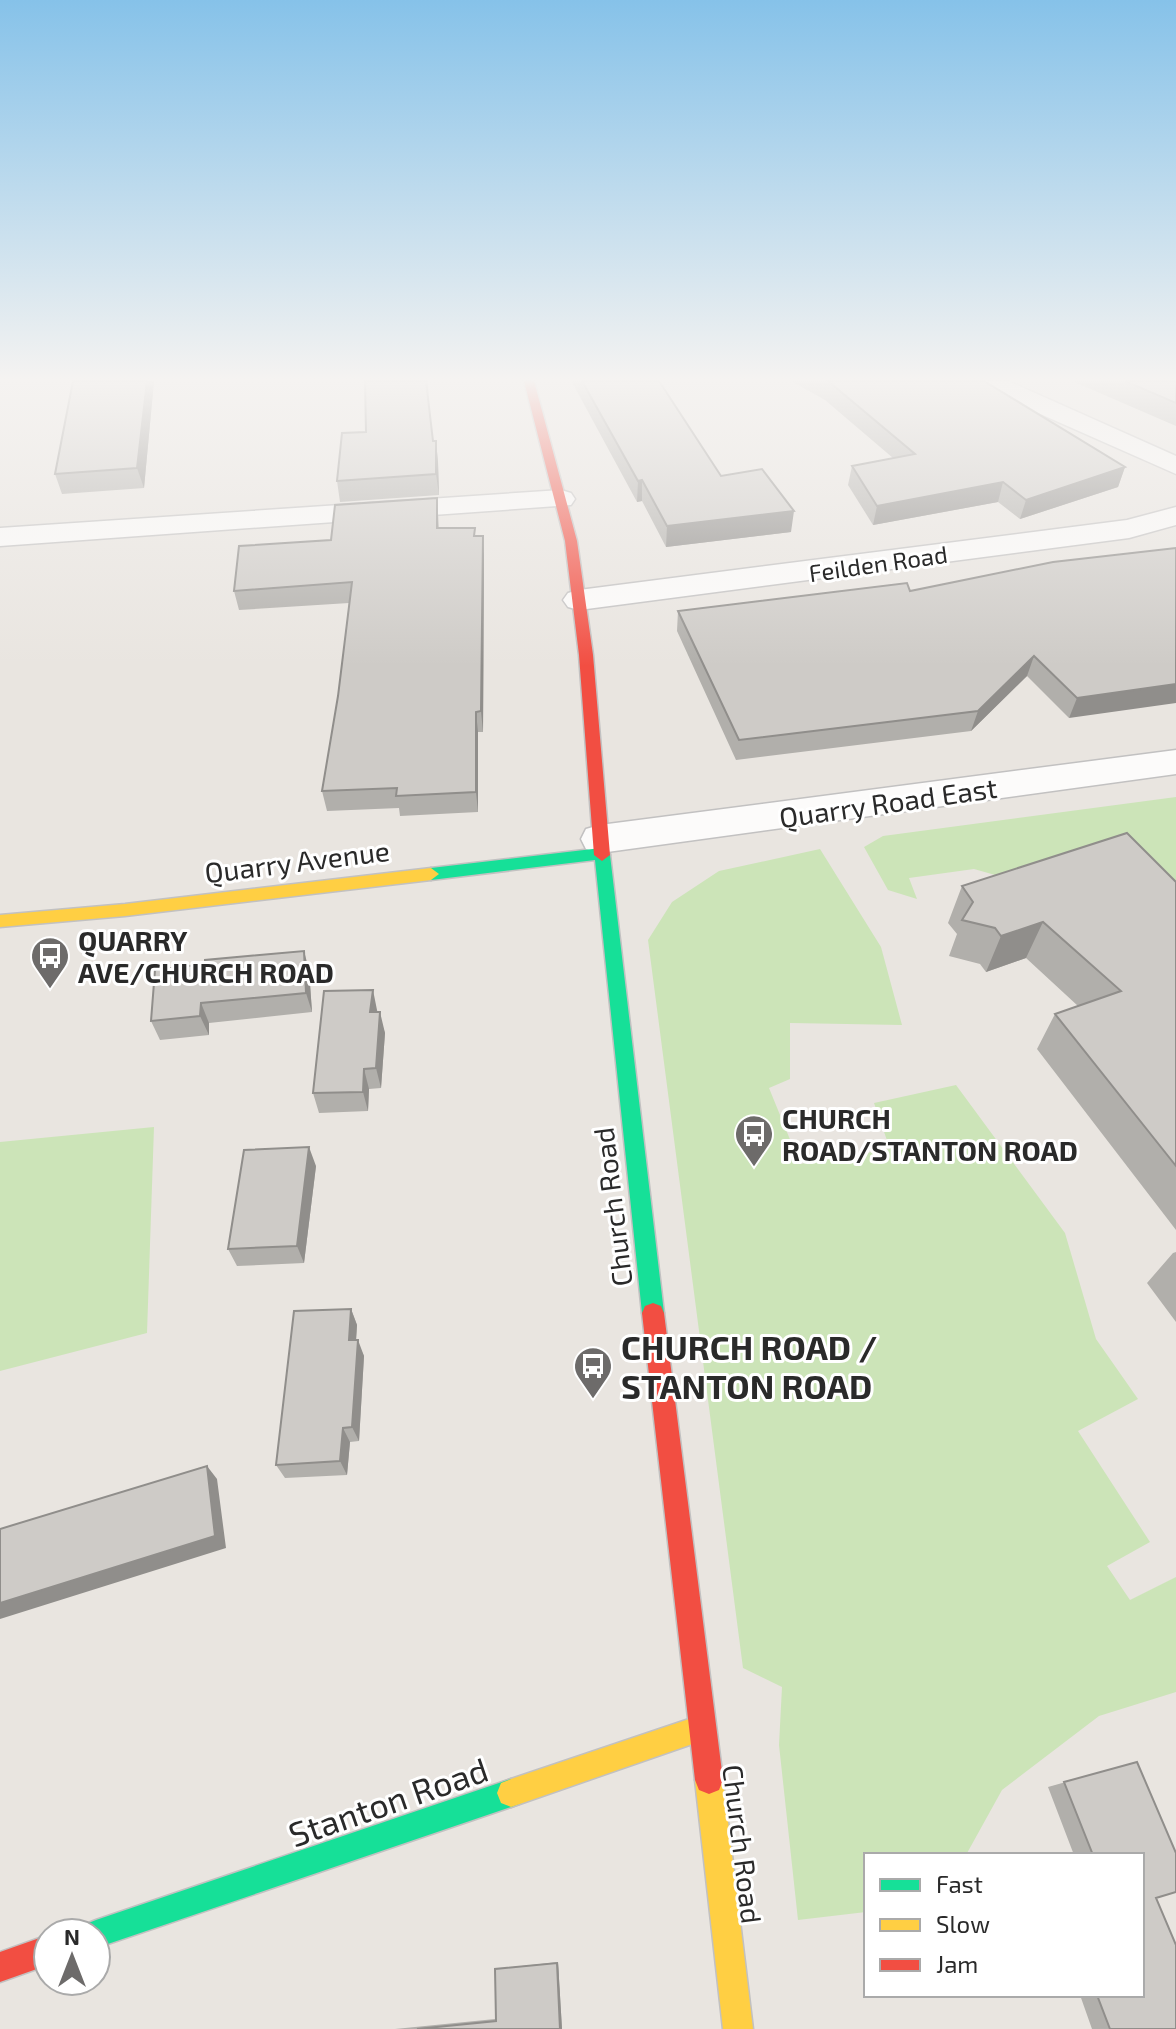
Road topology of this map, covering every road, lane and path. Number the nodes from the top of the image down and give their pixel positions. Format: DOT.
graph roads {
  1 [pos="555,476"];
  2 [pos="561,499"];
  3 [pos="1176,516"];
  4 [pos="0,537"];
  5 [pos="579,600"];
  6 [pos="1176,762"];
  7 [pos="601,846"];
  8 [pos="0,921"];
  9 [pos="701,1728"];
  10 [pos="112,1929"];
  11 [pos="32,1956"];
  12 [pos="0,1967"];
  13 [pos="738,2029"];
  1 -- 2 [label="main road, Church Road"];
  2 -- 4 [label="street"];
  2 -- 5 [label="main road, Church Road"];
  3 -- 5 [label="street, Feilden Road"];
  5 -- 7 [label="main road, Church Road"];
  6 -- 7 [label="street, Quarry Road East"];
  7 -- 8 [label="main road, Quarry Avenue"];
  7 -- 9 [label="main road, Church Road"];
  9 -- 10 [label="main road, Stanton Road"];
  9 -- 13 [label="main road, Church Road"];
  11 -- 12 [label="main road"];
}
